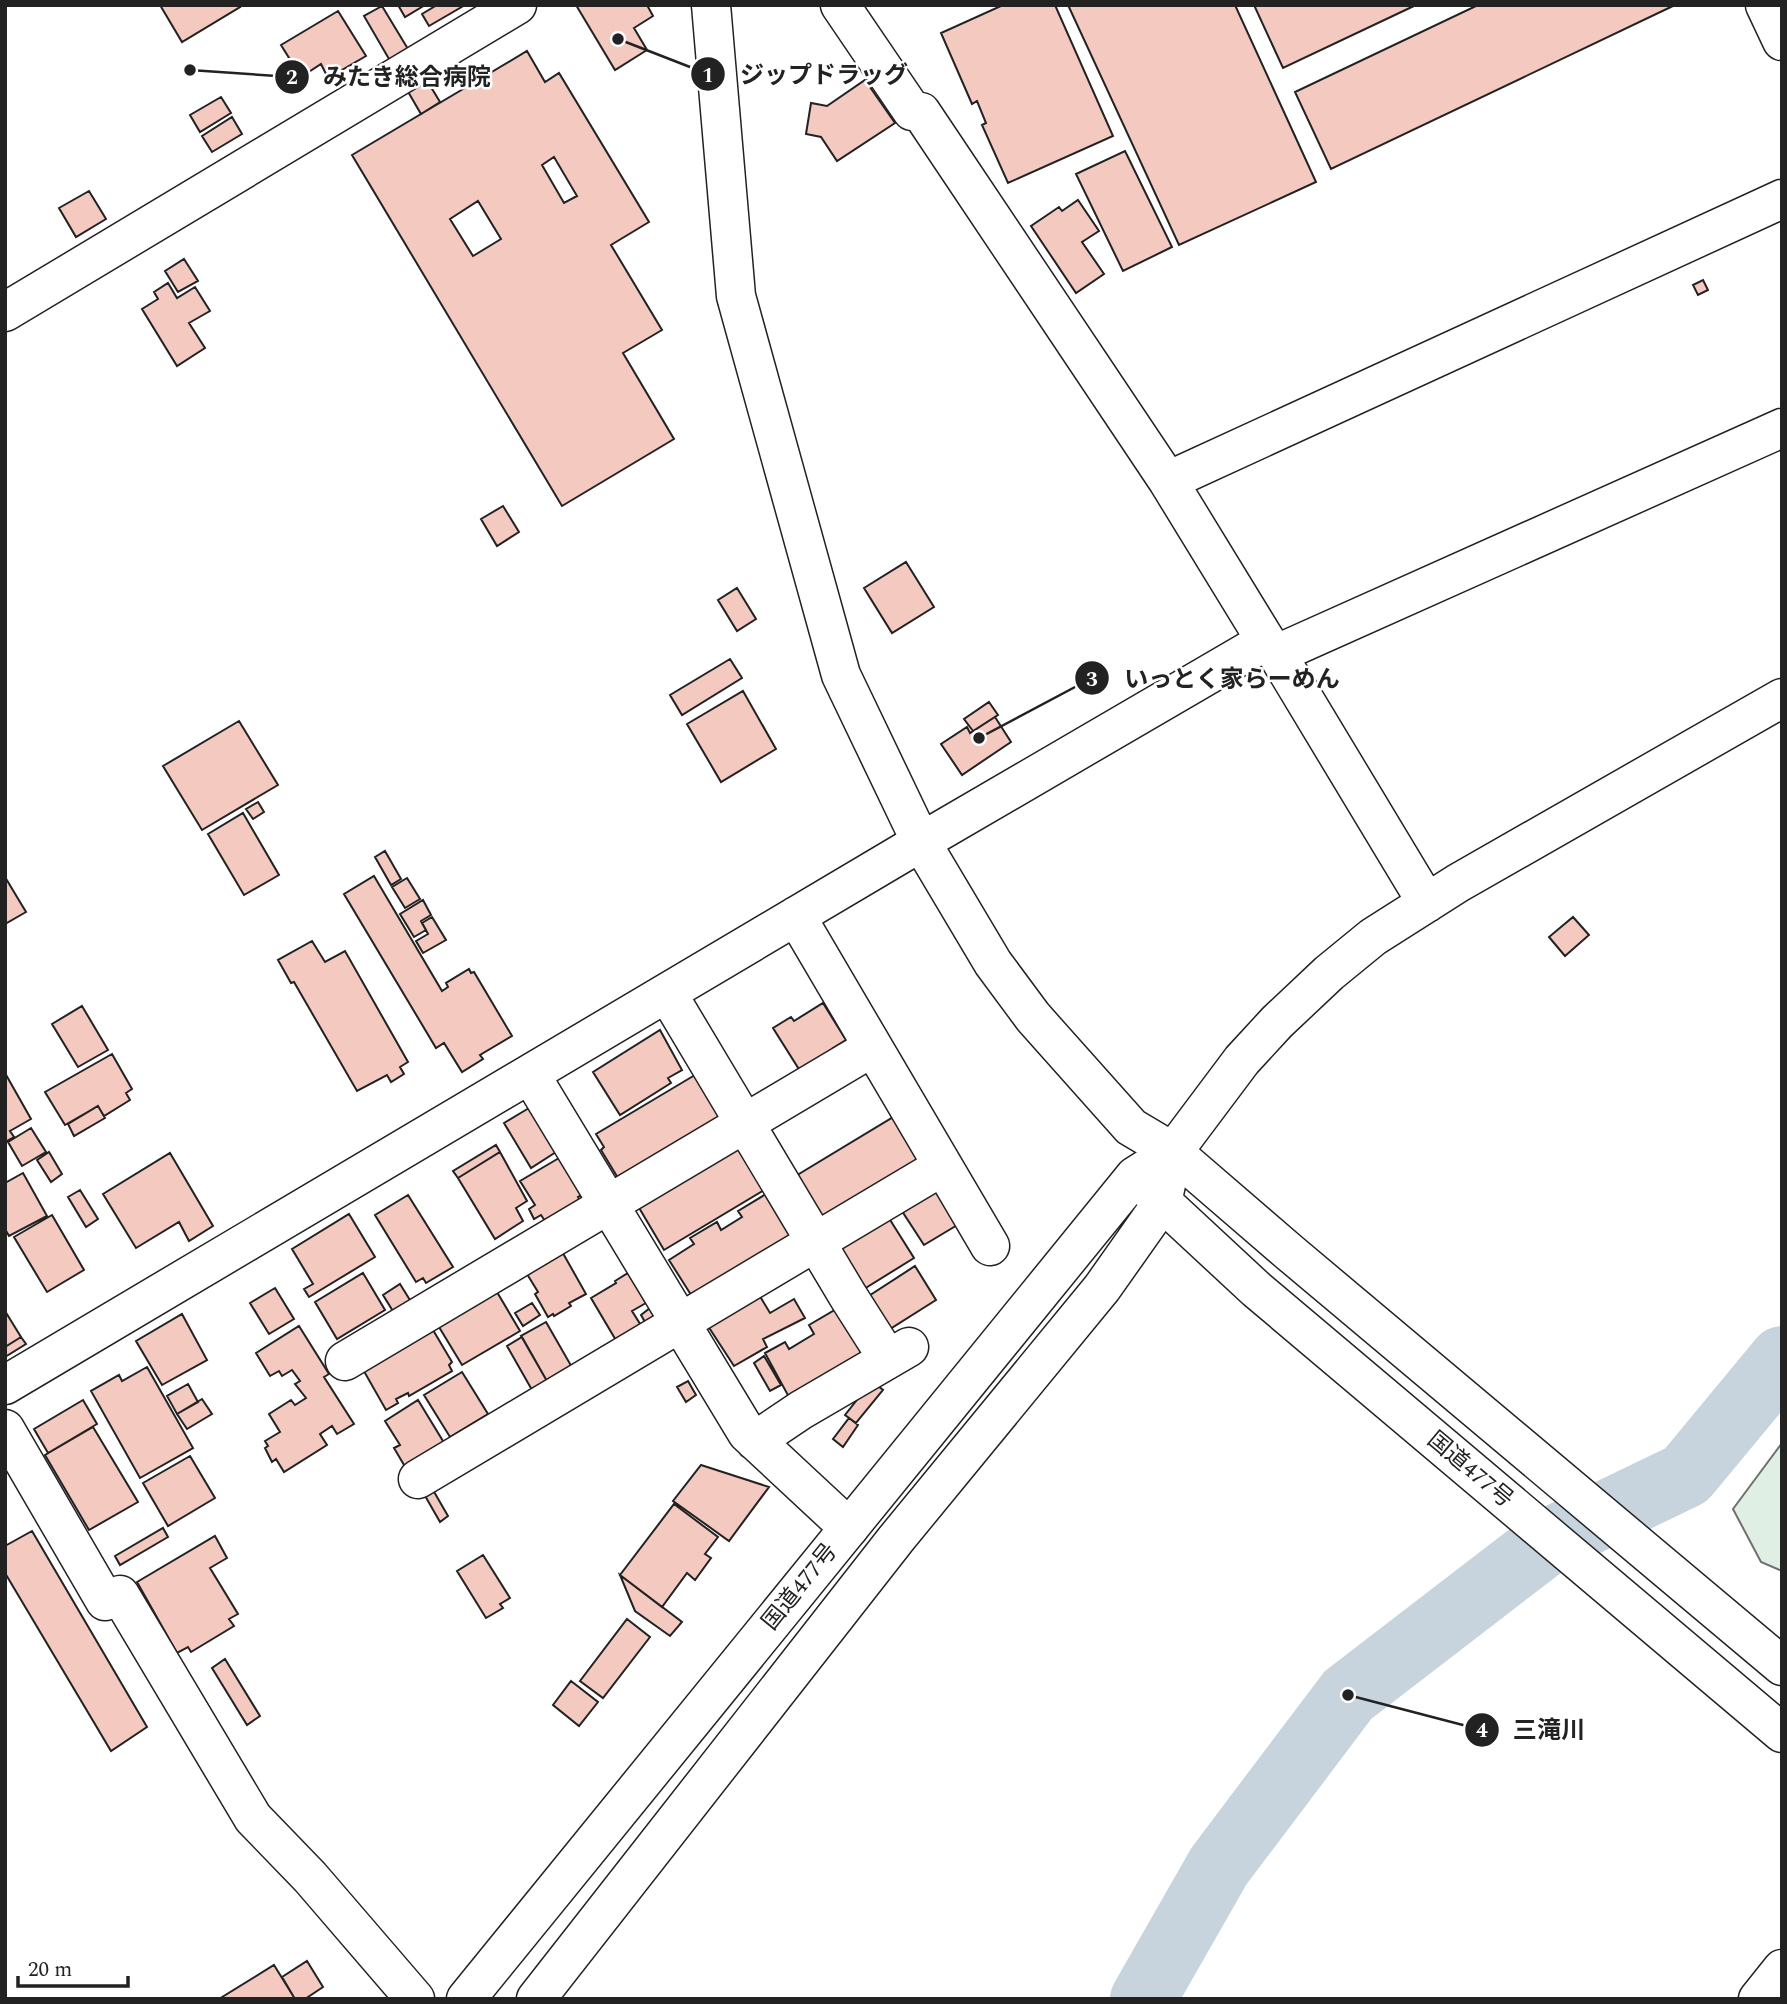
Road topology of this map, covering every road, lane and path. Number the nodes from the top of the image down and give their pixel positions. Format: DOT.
graph roads {
  1 [pos="517,5"];
  2 [pos="711,5"];
  3 [pos="840,5"];
  4 [pos="1765,5"];
  5 [pos="1782,41"];
  6 [pos="1782,199"];
  7 [pos="5,312"];
  8 [pos="1782,428"];
  9 [pos="1168,481"];
  10 [pos="1272,647"];
  11 [pos="1782,698"];
  12 [pos="921,842"];
  13 [pos="1427,904"];
  14 [pos="796,916"];
  15 [pos="667,993"];
  16 [pos="873,1047"];
  17 [pos="530,1074"];
  18 [pos="745,1124"];
  19 [pos="1131,1127"];
  20 [pos="1173,1152"];
  21 [pos="943,1166"];
  22 [pos="1135,1176"];
  23 [pos="1162,1203"];
  24 [pos="608,1205"];
  25 [pos="815,1242"];
  26 [pos="990,1246"];
  27 [pos="680,1323"];
  28 [pos="345,1361"];
  29 [pos="5,1385"];
  30 [pos="5,1429"];
  31 [pos="755,1441"];
  32 [pos="418,1479"];
  33 [pos="849,1528"];
  34 [pos="1782,1666"];
  35 [pos="745,1731"];
  36 [pos="1782,1733"];
  37 [pos="1782,1969"];
  38 [pos="415,1999"];
  39 [pos="466,1999"];
  40 [pos="510,1999"];
  41 [pos="536,1999"];
  42 [pos="1758,1999"];
  1 -- 7 [label="main road"];
  2 -- 12 [label="main road"];
  3 -- 9 [label="main road"];
  4 -- 5 [label="main road"];
  6 -- 9 [label="main road"];
  8 -- 10 [label="main road"];
  9 -- 10 [label="main road"];
  10 -- 12 [label="main road"];
  10 -- 13 [label="main road"];
  11 -- 13 [label="main road"];
  12 -- 14 [label="main road"];
  12 -- 19 [label="main road"];
  13 -- 20 [label="main road"];
  14 -- 15 [label="main road"];
  14 -- 16 [label="main road"];
  15 -- 17 [label="main road"];
  15 -- 18 [label="main road"];
  16 -- 18 [label="main road"];
  16 -- 21 [label="main road"];
  17 -- 24 [label="main road"];
  17 -- 29 [label="main road"];
  18 -- 24 [label="main road"];
  18 -- 25 [label="main road"];
  19 -- 20 [label="main road"];
  19 -- 22 [label="main road"];
  20 -- 22 [label="main road, 国道477号"];
  20 -- 23 [label="main road, 国道477号"];
  20 -- 34 [label="main road"];
  21 -- 25 [label="main road"];
  21 -- 26 [label="main road"];
  22 -- 23 [label="main road, 国道477号"];
  22 -- 33 [label="main road, 国道477号"];
  23 -- 35 [label="main road, 国道477号"];
  23 -- 36 [label="main road, 国道477号"];
  24 -- 27 [label="main road"];
  24 -- 28 [label="main road"];
  25 -- 27 [label="main road"];
  25 -- 31 [label="main road"];
  27 -- 31 [label="main road"];
  27 -- 32 [label="main road"];
  30 -- 38 [label="main road"];
  31 -- 33 [label="main road"];
  33 -- 39 [label="main road, 国道477号"];
  35 -- 40 [label="main road"];
  35 -- 41 [label="main road, 国道477号"];
  37 -- 42 [label="main road"];
}
